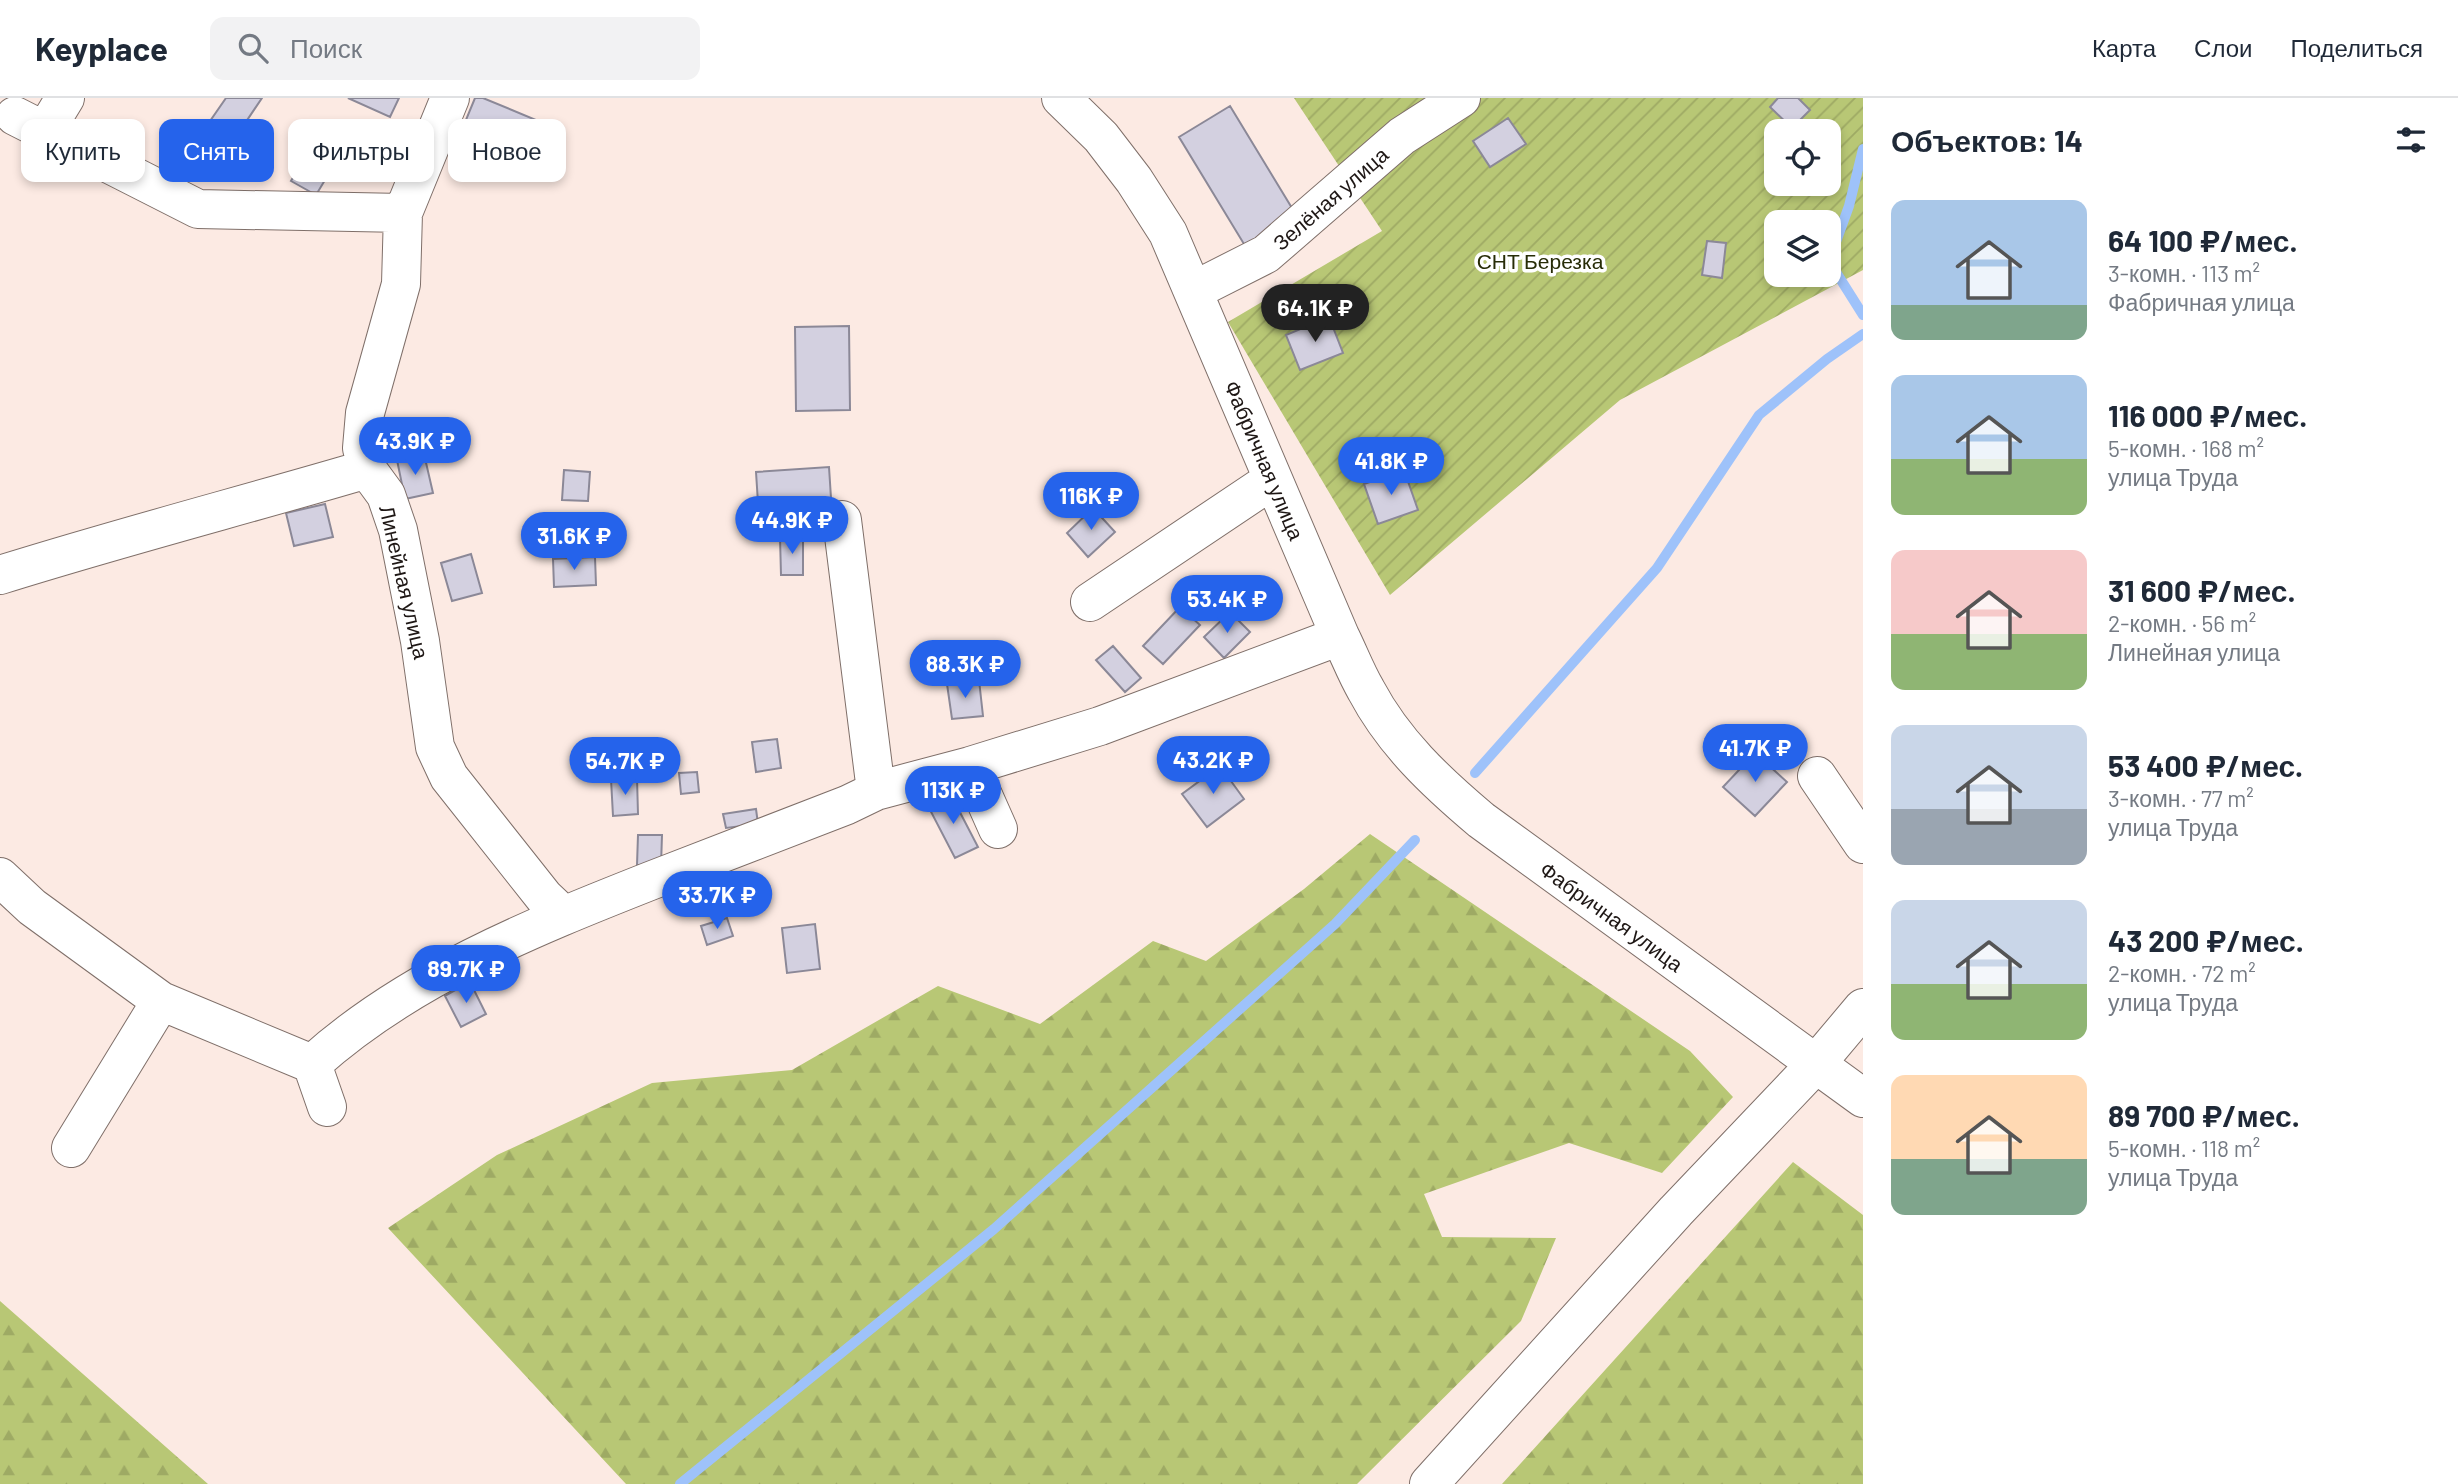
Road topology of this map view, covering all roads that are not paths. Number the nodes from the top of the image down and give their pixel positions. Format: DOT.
graph roads {
  1 [pos="65,98"];
  2 [pos="450,98"];
  3 [pos="1061,98"];
  4 [pos="1461,98"];
  5 [pos="404,213"];
  6 [pos="1193,291"];
  7 [pos="367,469"];
  8 [pos="1272,480"];
  9 [pos="842,520"];
  10 [pos="0,575"];
  11 [pos="1090,602"];
  12 [pos="1340,636"];
  13 [pos="970,766"];
  14 [pos="1817,776"];
  15 [pos="876,791"];
  16 [pos="998,829"];
  17 [pos="1863,844"];
  18 [pos="0,877"];
  19 [pos="563,915"];
  20 [pos="160,1001"];
  21 [pos="1863,1008"];
  22 [pos="312,1064"];
  23 [pos="1815,1065"];
  24 [pos="1863,1098"];
  25 [pos="327,1107"];
  26 [pos="71,1148"];
  27 [pos="1429,1484"];
  1 -- 5 [label="street"];
  2 -- 5 [label="street, Линейная улица"];
  3 -- 6 [label="street, Фабричная улица"];
  4 -- 6 [label="street, Зелёная улица"];
  5 -- 7 [label="street, Линейная улица"];
  6 -- 8 [label="street, Фабричная улица"];
  7 -- 10 [label="street"];
  7 -- 19 [label="street, Линейная улица"];
  8 -- 11 [label="street"];
  8 -- 12 [label="street, Фабричная улица"];
  9 -- 15 [label="street"];
  12 -- 13 [label="street"];
  12 -- 23 [label="street, Фабричная улица"];
  13 -- 15 [label="street"];
  13 -- 16 [label="street"];
  14 -- 17 [label="street"];
  15 -- 19 [label="street"];
  18 -- 20 [label="street"];
  19 -- 22 [label="street"];
  20 -- 22 [label="street"];
  20 -- 26 [label="street"];
  21 -- 23 [label="street"];
  22 -- 25 [label="street"];
  23 -- 24 [label="street, Фабричная улица"];
  23 -- 27 [label="street"];
}
